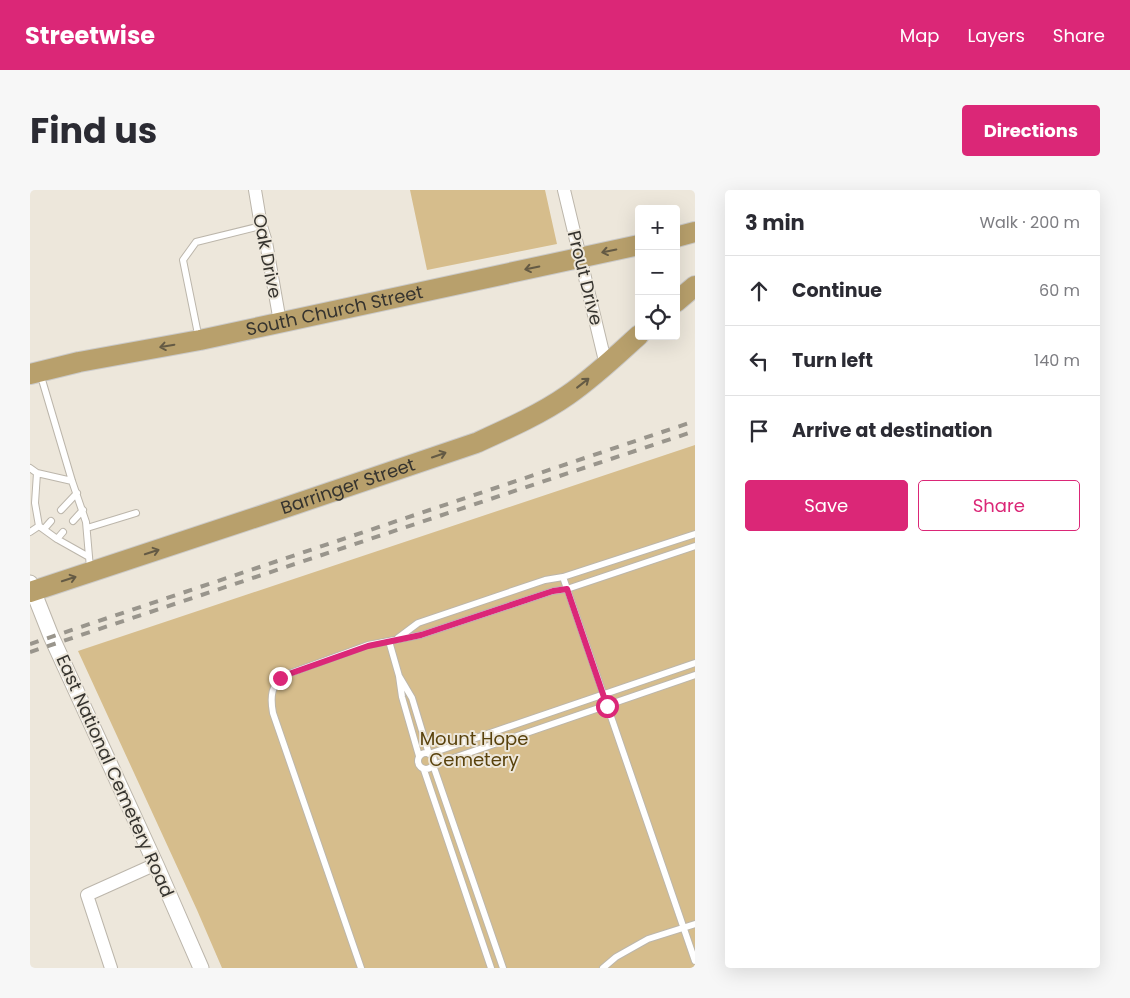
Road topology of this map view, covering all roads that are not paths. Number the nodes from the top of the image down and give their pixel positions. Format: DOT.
graph roads {
  1 [pos="255,190"];
  2 [pos="564,190"];
  3 [pos="261,226"];
  4 [pos="635,246"];
  5 [pos="579,258"];
  6 [pos="695,286"];
  7 [pos="680,299"];
  8 [pos="280,322"];
  9 [pos="635,339"];
  10 [pos="200,340"];
  11 [pos="606,365"];
  12 [pos="35,373"];
  13 [pos="30,468"];
  14 [pos="37,473"];
  15 [pos="72,480"];
  16 [pos="77,493"];
  17 [pos="61,510"];
  18 [pos="83,510"];
  19 [pos="136,513"];
  20 [pos="51,521"];
  21 [pos="73,521"];
  22 [pos="42,528"];
  23 [pos="87,528"];
  24 [pos="30,532"];
  25 [pos="63,532"];
  26 [pos="695,534"];
  27 [pos="57,539"];
  28 [pos="695,546"];
  29 [pos="90,564"];
  30 [pos="563,578"];
  31 [pos="31,589"];
  32 [pos="567,589"];
  33 [pos="392,640"];
  34 [pos="695,663"];
  35 [pos="695,675"];
  36 [pos="399,676"];
  37 [pos="603,694"];
  38 [pos="607,706"];
  39 [pos="429,754"];
  40 [pos="419,756"];
  41 [pos="433,765"];
  42 [pos="424,770"];
  43 [pos="156,864"];
  44 [pos="695,924"];
  45 [pos="683,928"];
  46 [pos="695,961"];
  47 [pos="111,968"];
  48 [pos="201,968"];
  49 [pos="361,968"];
  50 [pos="491,968"];
  51 [pos="503,968"];
  52 [pos="603,968"];
  1 -- 3 [label="street, Oak Drive"];
  2 -- 5 [label="street, Prout Drive"];
  3 -- 8 [label="street, Oak Drive"];
  3 -- 10 [label="lane"];
  4 -- 5 [label="highway, South Church Street, one-way"];
  5 -- 8 [label="highway, South Church Street, one-way"];
  5 -- 11 [label="street, Prout Drive"];
  6 -- 7 [label="highway"];
  8 -- 10 [label="highway, South Church Street"];
  9 -- 11 [label="highway, Barringer Street"];
  10 -- 12 [label="highway, South Church Street, one-way"];
  29 -- 11 [label="highway, Barringer Street, one-way"];
  12 -- 15 [label="lane"];
  13 -- 14 [label="lane"];
  14 -- 15 [label="lane"];
  14 -- 22 [label="lane"];
  15 -- 16 [label="lane"];
  16 -- 17 [label="lane"];
  16 -- 18 [label="lane"];
  18 -- 21 [label="lane"];
  18 -- 23 [label="lane"];
  19 -- 23 [label="lane"];
  20 -- 22 [label="lane"];
  22 -- 24 [label="lane"];
  22 -- 27 [label="lane"];
  23 -- 29 [label="lane"];
  25 -- 27 [label="lane"];
  26 -- 30 [label="lane"];
  27 -- 29 [label="lane"];
  28 -- 32 [label="lane"];
  31 -- 29 [label="highway, Barringer Street, one-way"];
  30 -- 32 [label="lane"];
  30 -- 33 [label="lane"];
  31 -- 43 [label="street, East National Cemetery Road"];
  32 -- 33 [label="lane"];
  32 -- 37 [label="lane"];
  33 -- 36 [label="lane"];
  33 -- 49 [label="lane"];
  34 -- 37 [label="lane"];
  35 -- 38 [label="lane"];
  36 -- 39 [label="lane"];
  36 -- 40 [label="lane"];
  37 -- 38 [label="lane"];
  37 -- 39 [label="lane"];
  38 -- 41 [label="lane"];
  38 -- 45 [label="lane"];
  39 -- 40 [label="lane"];
  39 -- 41 [label="lane"];
  40 -- 42 [label="lane"];
  41 -- 42 [label="lane"];
  41 -- 51 [label="lane"];
  42 -- 50 [label="lane"];
  43 -- 47 [label="street"];
  43 -- 48 [label="street, East National Cemetery Road"];
  44 -- 45 [label="lane"];
  45 -- 46 [label="lane"];
  45 -- 52 [label="lane"];
}
